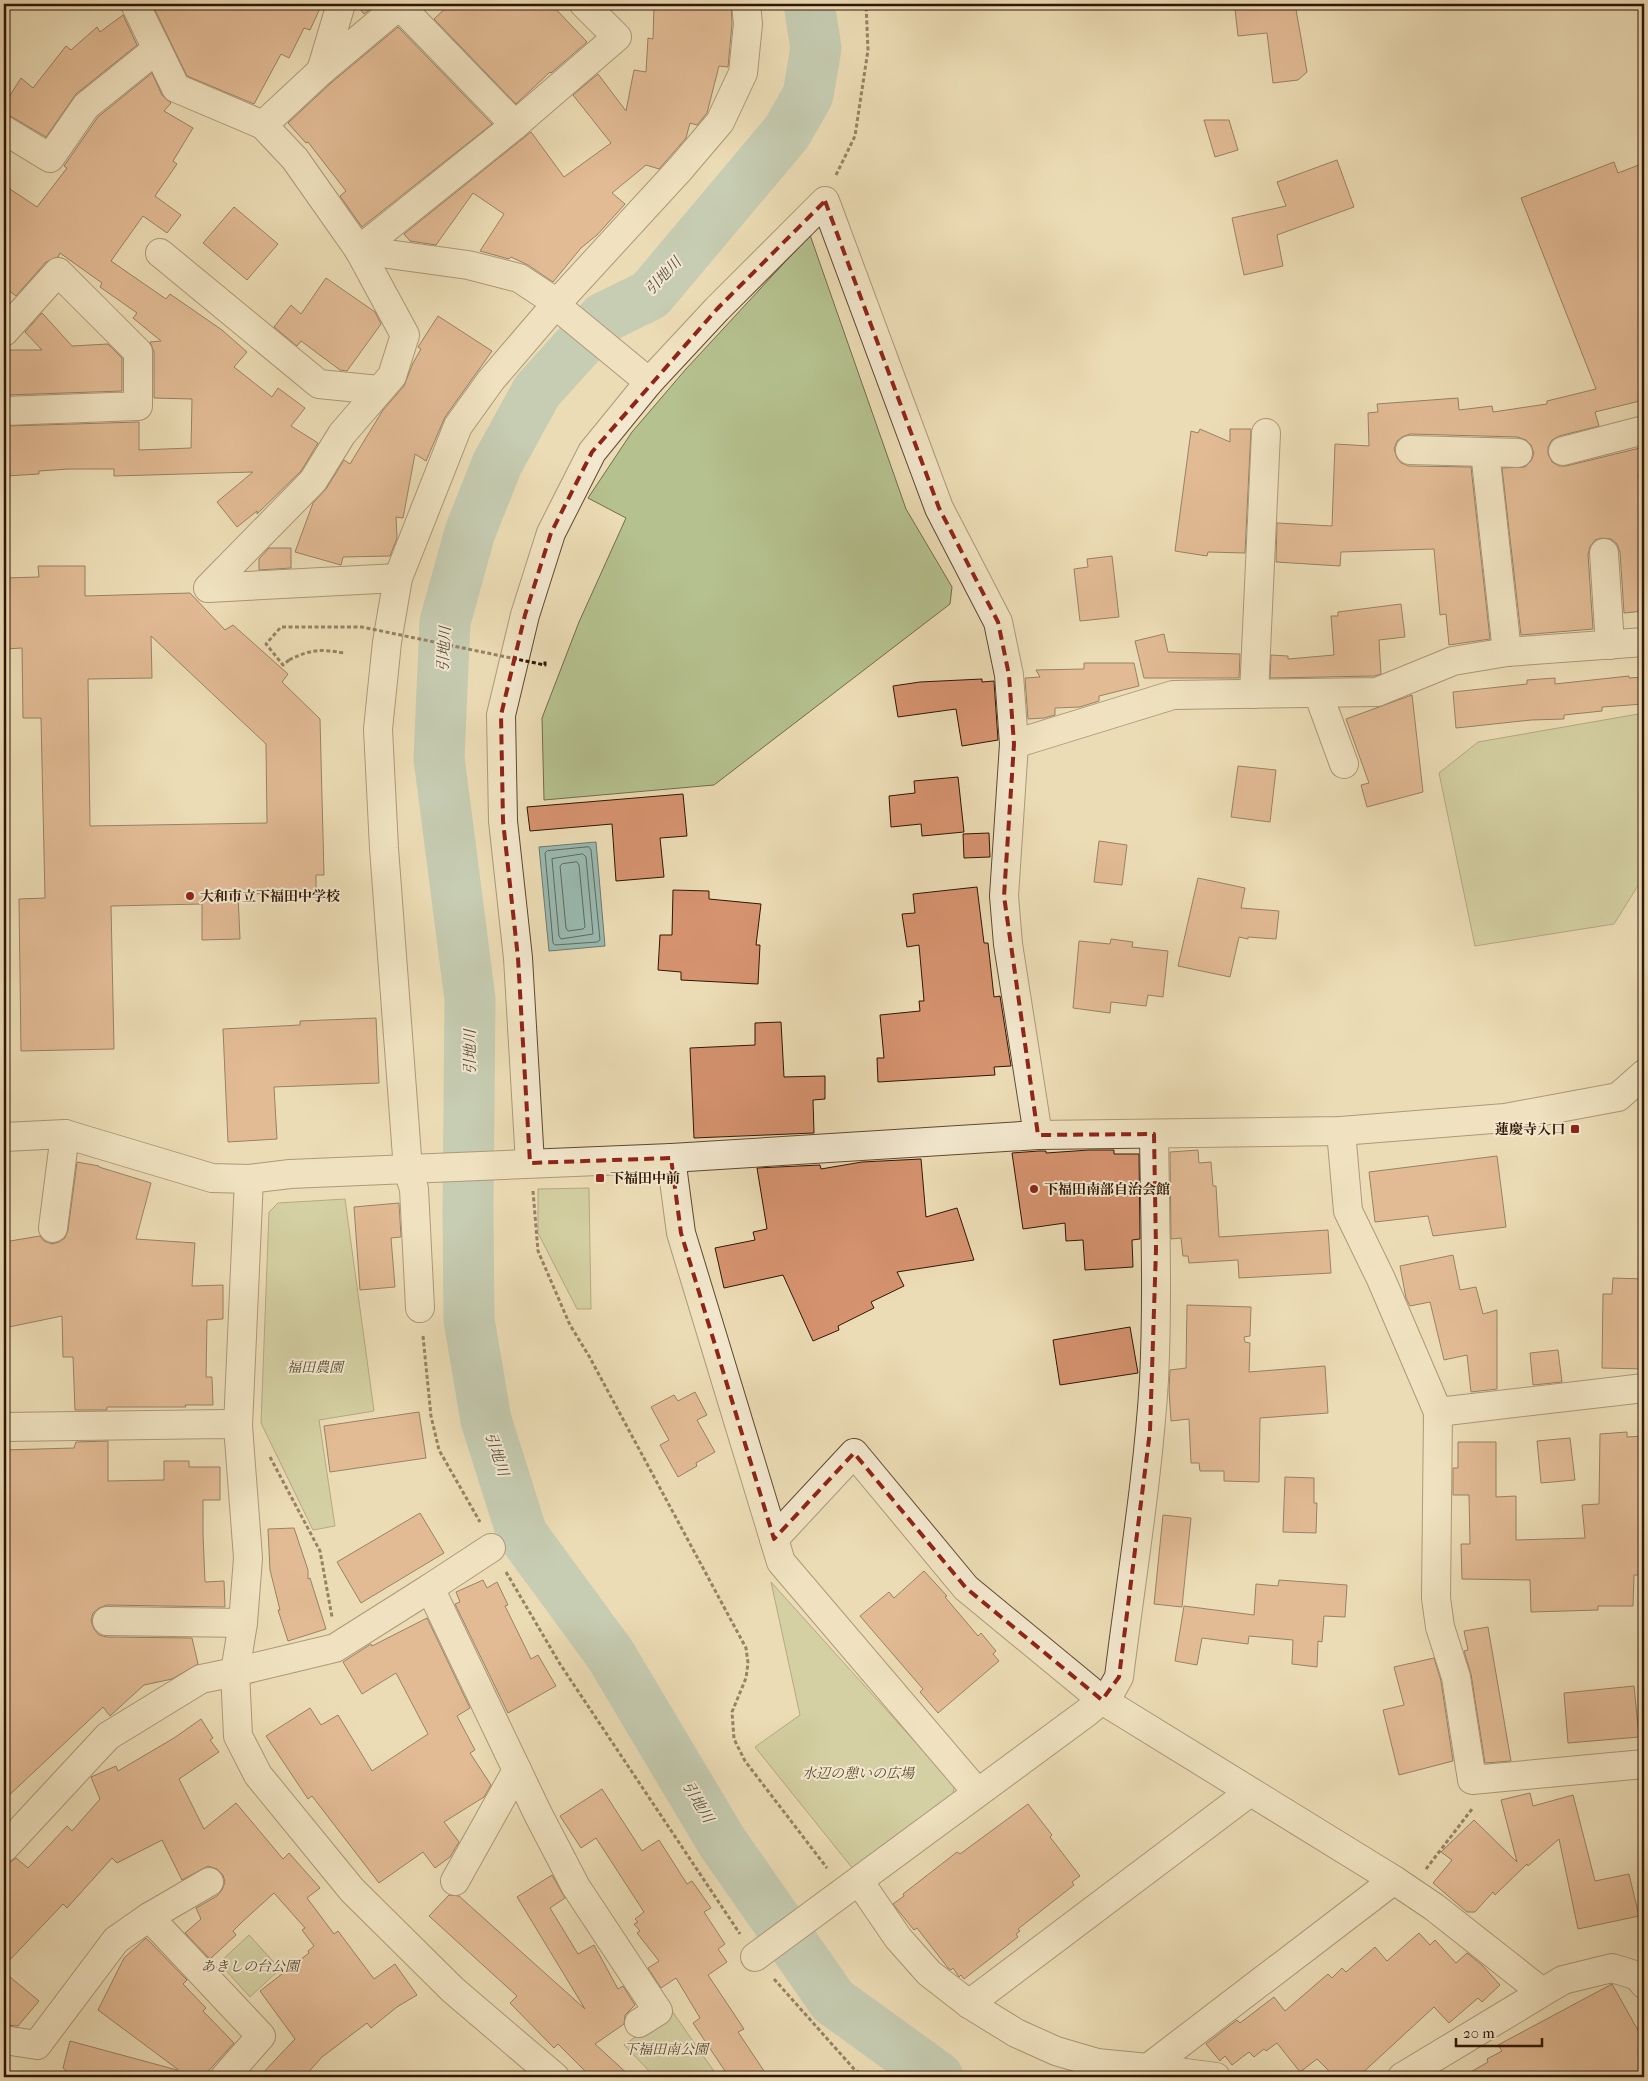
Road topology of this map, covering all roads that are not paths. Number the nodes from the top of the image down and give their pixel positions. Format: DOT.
graph roads {
  1 [pos="135,4"];
  2 [pos="341,4"];
  3 [pos="584,4"];
  4 [pos="746,4"];
  5 [pos="400,5"];
  6 [pos="157,49"];
  7 [pos="321,71"];
  8 [pos="263,125"];
  9 [pos="515,125"];
  10 [pos="4,130"];
  11 [pos="359,250"];
  12 [pos="160,253"];
  13 [pos="560,307"];
  14 [pos="4,332"];
  15 [pos="644,378"];
  16 [pos="379,390"];
  17 [pos="4,411"];
  18 [pos="1644,430"];
  19 [pos="1266,433"];
  20 [pos="1410,450"];
  21 [pos="1563,451"];
  22 [pos="1485,452"];
  23 [pos="1518,453"];
  24 [pos="1604,553"];
  25 [pos="398,578"];
  26 [pos="1644,642"];
  27 [pos="1610,645"];
  28 [pos="1507,652"];
  29 [pos="1318,693"];
  30 [pos="1254,694"];
  31 [pos="1014,744"];
  32 [pos="1344,764"];
  33 [pos="1644,1074"];
  34 [pos="1341,1132"];
  35 [pos="65,1134"];
  36 [pos="1154,1134"];
  37 [pos="1038,1135"];
  38 [pos="4,1137"];
  39 [pos="671,1158"];
  40 [pos="420,1169"];
  41 [pos="527,1170"];
  42 [pos="249,1179"];
  43 [pos="53,1228"];
  44 [pos="420,1308"];
  45 [pos="1644,1388"];
  46 [pos="1438,1412"];
  47 [pos="238,1426"];
  48 [pos="4,1427"];
  49 [pos="774,1539"];
  50 [pos="492,1548"];
  51 [pos="430,1588"];
  52 [pos="107,1621"];
  53 [pos="243,1623"];
  54 [pos="236,1672"];
  55 [pos="1102,1700"];
  56 [pos="1644,1764"];
  57 [pos="517,1770"];
  58 [pos="977,1792"];
  59 [pos="1250,1792"];
  60 [pos="4,1848"];
  61 [pos="455,1881"];
  62 [pos="860,1881"];
  63 [pos="209,1882"];
  64 [pos="1402,1885"];
  65 [pos="149,1917"];
  66 [pos="760,1952"];
  67 [pos="1644,1984"];
  68 [pos="1542,1992"];
  69 [pos="969,2004"];
  70 [pos="639,2023"];
  71 [pos="4,2040"];
  72 [pos="1148,2068"];
  73 [pos="225,2077"];
  74 [pos="555,2077"];
  75 [pos="1216,2077"];
  76 [pos="1402,2077"];
  1 -- 6 [label="street"];
  2 -- 7 [label="street"];
  3 -- 9 [label="street"];
  4 -- 13 [label="street"];
  5 -- 7 [label="street"];
  5 -- 9 [label="street"];
  6 -- 8 [label="street"];
  6 -- 10 [label="street"];
  7 -- 8 [label="street"];
  8 -- 11 [label="street"];
  9 -- 11 [label="street"];
  11 -- 13 [label="street"];
  11 -- 16 [label="street"];
  12 -- 16 [label="street"];
  13 -- 15 [label="street"];
  13 -- 25 [label="street"];
  14 -- 17 [label="street"];
  15 -- 31 [label="street"];
  15 -- 41 [label="street"];
  16 -- 25 [label="street"];
  18 -- 21 [label="street"];
  19 -- 30 [label="street"];
  20 -- 22 [label="street"];
  22 -- 23 [label="street"];
  22 -- 28 [label="street"];
  24 -- 27 [label="street"];
  25 -- 40 [label="street"];
  26 -- 27 [label="street"];
  27 -- 28 [label="street"];
  28 -- 29 [label="street"];
  29 -- 30 [label="street"];
  29 -- 32 [label="street"];
  30 -- 31 [label="street"];
  31 -- 37 [label="street"];
  33 -- 34 [label="street"];
  34 -- 36 [label="street"];
  34 -- 46 [label="street"];
  35 -- 38 [label="street"];
  35 -- 42 [label="street"];
  35 -- 43 [label="street"];
  36 -- 37 [label="street"];
  36 -- 55 [label="street"];
  37 -- 39 [label="street"];
  39 -- 41 [label="street"];
  39 -- 49 [label="street"];
  40 -- 41 [label="street"];
  40 -- 42 [label="street"];
  40 -- 44 [label="street"];
  42 -- 47 [label="street"];
  45 -- 46 [label="street"];
  46 -- 56 [label="street"];
  47 -- 48 [label="street"];
  47 -- 53 [label="street"];
  49 -- 55 [label="street"];
  49 -- 58 [label="street"];
  50 -- 51 [label="street"];
  51 -- 54 [label="street"];
  51 -- 57 [label="street"];
  52 -- 53 [label="street"];
  53 -- 54 [label="street"];
  54 -- 60 [label="street"];
  54 -- 74 [label="street"];
  55 -- 58 [label="street"];
  55 -- 59 [label="street"];
  57 -- 61 [label="street"];
  57 -- 70 [label="street"];
  58 -- 62 [label="street"];
  59 -- 64 [label="street"];
  59 -- 69 [label="street"];
  62 -- 66 [label="street"];
  62 -- 69 [label="street"];
  63 -- 65 [label="street"];
  64 -- 68 [label="street"];
  64 -- 72 [label="street"];
  65 -- 71 [label="street"];
  65 -- 73 [label="street"];
  67 -- 68 [label="street"];
  68 -- 76 [label="street"];
  69 -- 72 [label="street"];
  72 -- 75 [label="street"];
}
